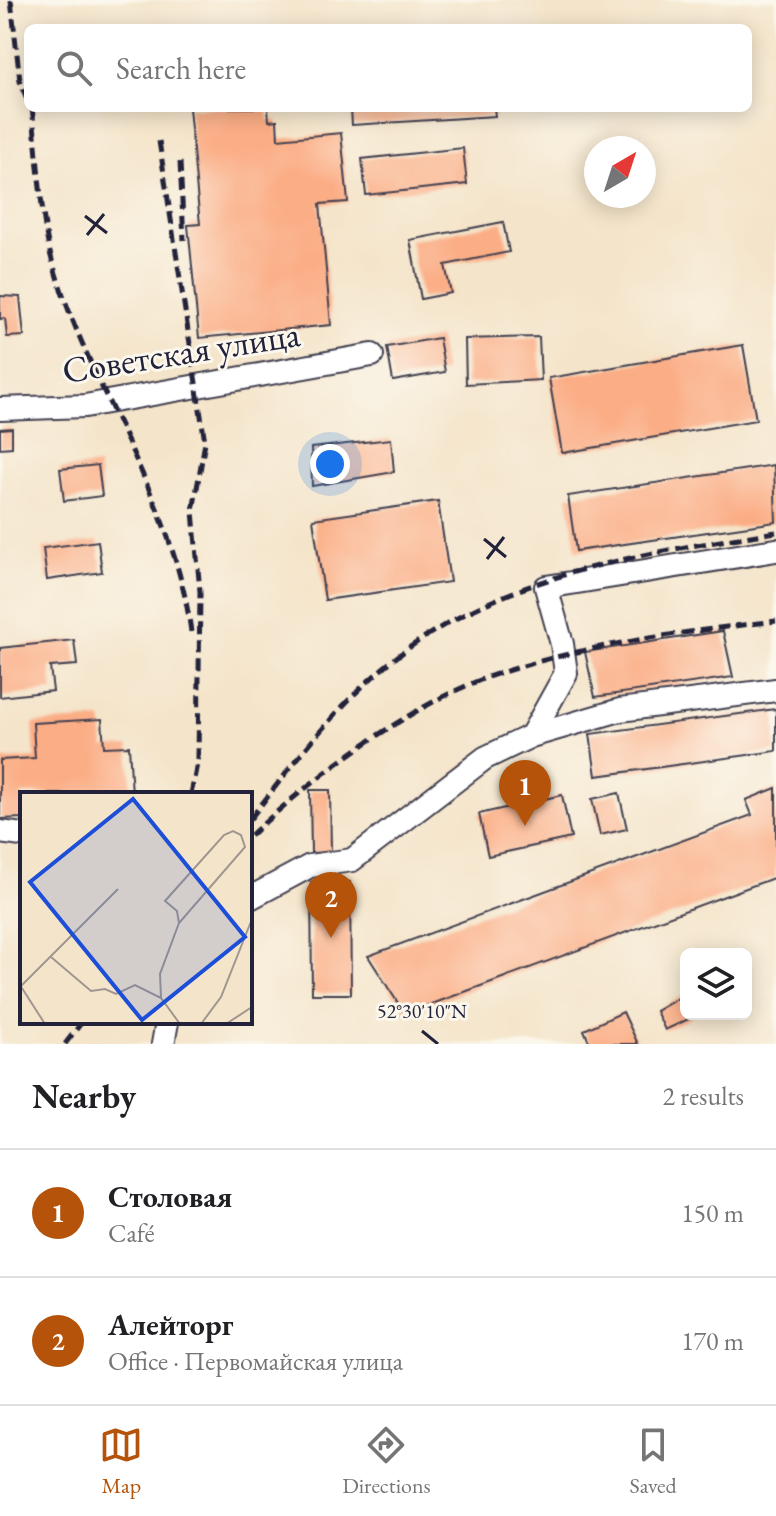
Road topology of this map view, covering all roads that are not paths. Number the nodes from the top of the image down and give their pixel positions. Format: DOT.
graph roads {
  1 [pos="372,355"];
  2 [pos="0,409"];
  3 [pos="776,550"];
  4 [pos="776,690"];
  5 [pos="531,736"];
  6 [pos="0,832"];
  7 [pos="20,835"];
  8 [pos="252,897"];
  9 [pos="167,1024"];
  10 [pos="163,1044"];
  1 -- 2 [label="street, Советская улица"];
  3 -- 5 [label="street"];
  4 -- 5 [label="street"];
  5 -- 8 [label="street"];
  6 -- 7 [label="street"];
  9 -- 10 [label="street"];
}
